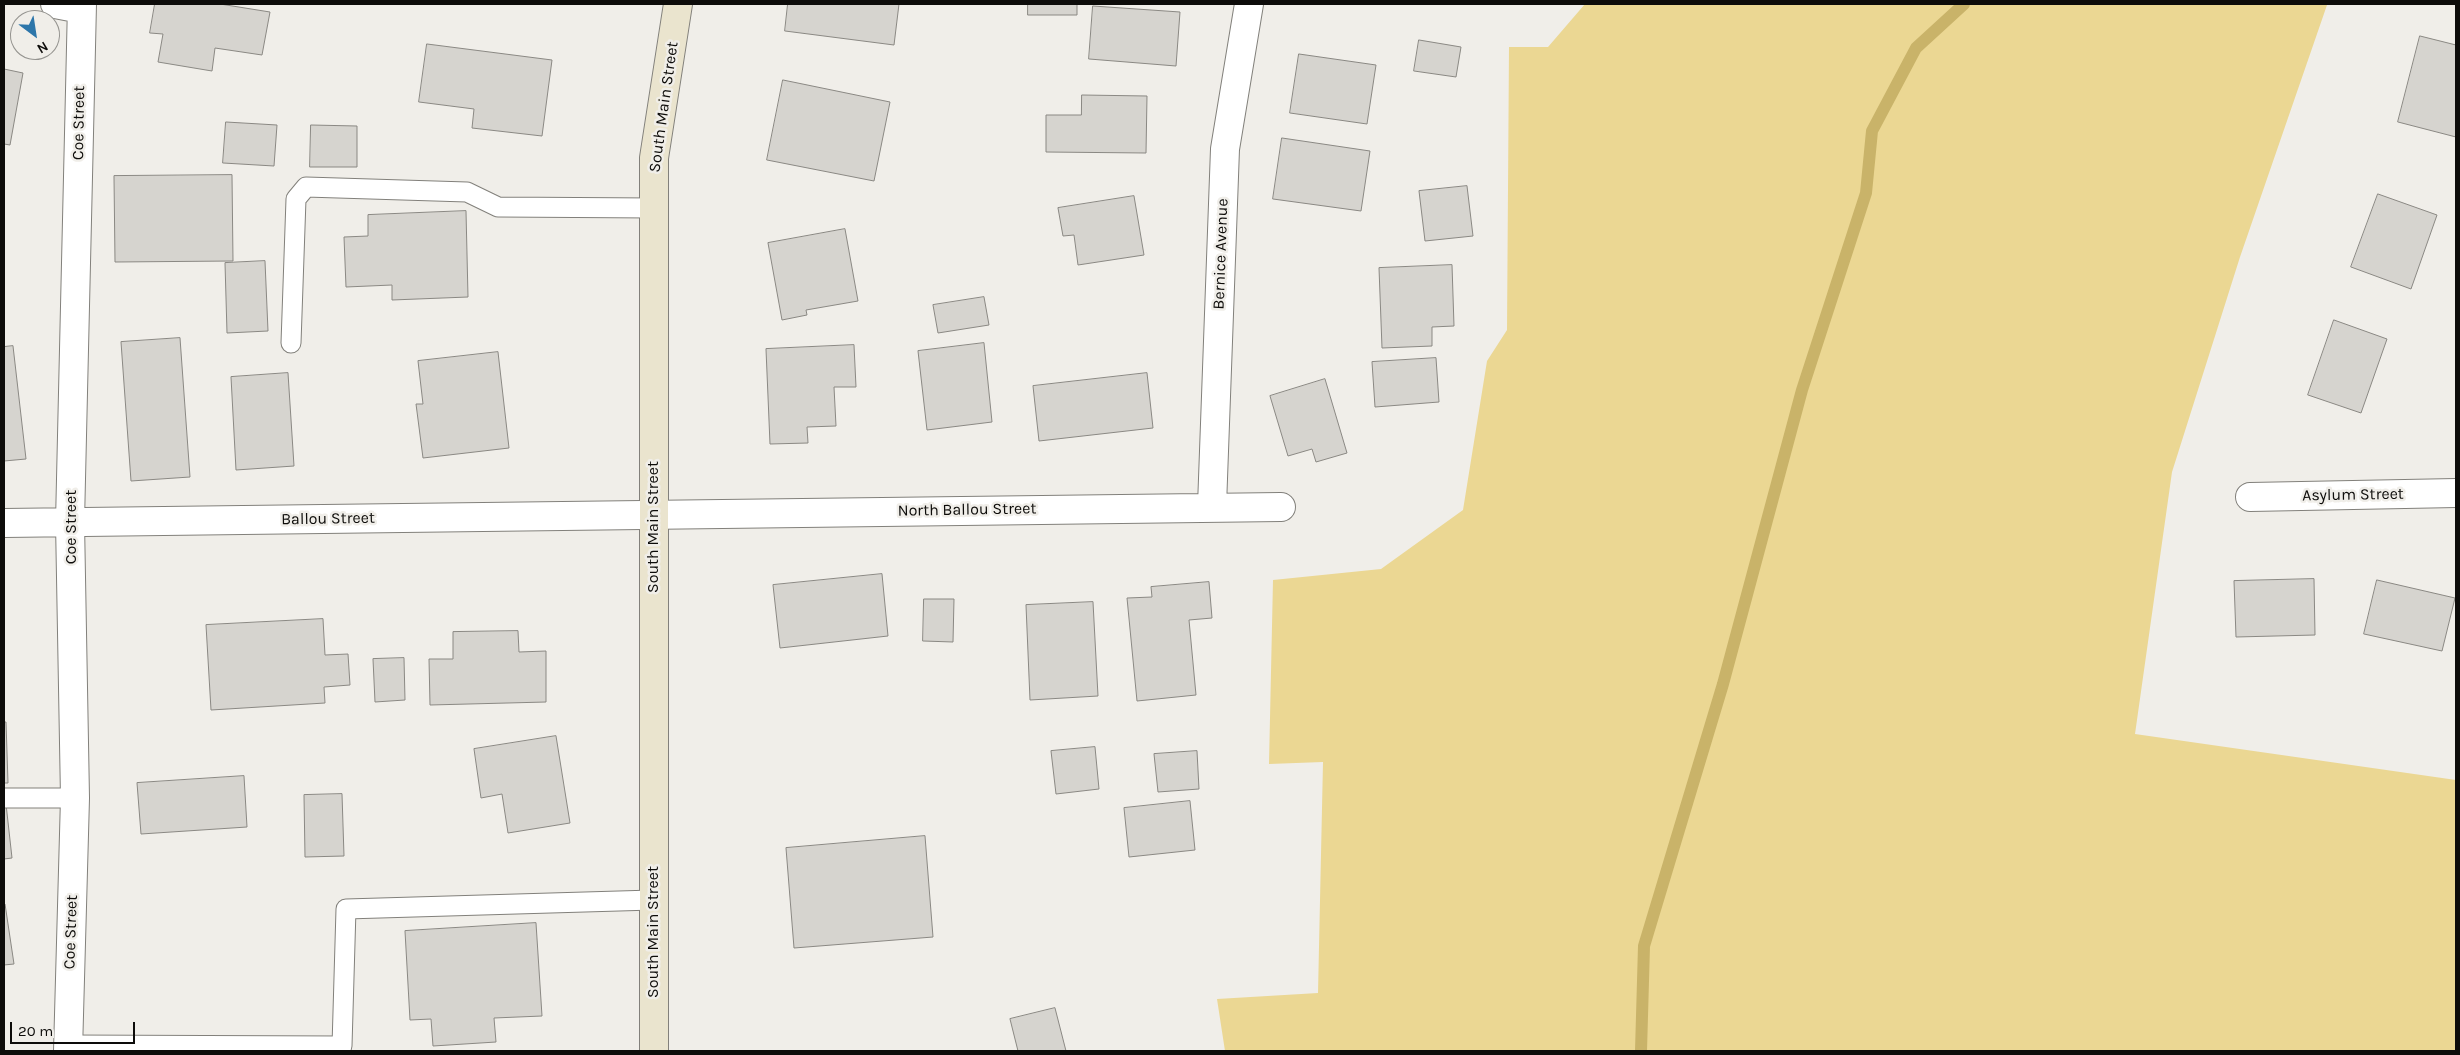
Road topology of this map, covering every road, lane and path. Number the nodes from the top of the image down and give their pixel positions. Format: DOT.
graph roads {
  1 [pos="55,4"];
  2 [pos="678,4"];
  3 [pos="1249,4"];
  4 [pos="81,6"];
  5 [pos="654,208"];
  6 [pos="291,343"];
  7 [pos="2455,489"];
  8 [pos="2250,497"];
  9 [pos="1212,506"];
  10 [pos="1282,507"];
  11 [pos="653,514"];
  12 [pos="70,522"];
  13 [pos="4,523"];
  14 [pos="4,798"];
  15 [pos="75,798"];
  16 [pos="653,900"];
  17 [pos="68,1048"];
  18 [pos="654,1051"];
  1 -- 4 [label="street"];
  2 -- 5 [label="main road, South Main Street"];
  3 -- 9 [label="street, Bernice Avenue"];
  4 -- 12 [label="street, Coe Street"];
  5 -- 6 [label="lane"];
  5 -- 11 [label="main road, South Main Street"];
  7 -- 8 [label="street, Asylum Street"];
  9 -- 10 [label="street, North Ballou Street"];
  9 -- 11 [label="street, North Ballou Street"];
  11 -- 12 [label="street, Ballou Street"];
  11 -- 16 [label="main road, South Main Street"];
  12 -- 13 [label="street, Ballou Street"];
  12 -- 15 [label="street, Coe Street"];
  14 -- 15 [label="lane"];
  15 -- 17 [label="street, Coe Street"];
  16 -- 17 [label="lane"];
  16 -- 18 [label="main road, South Main Street"];
}
